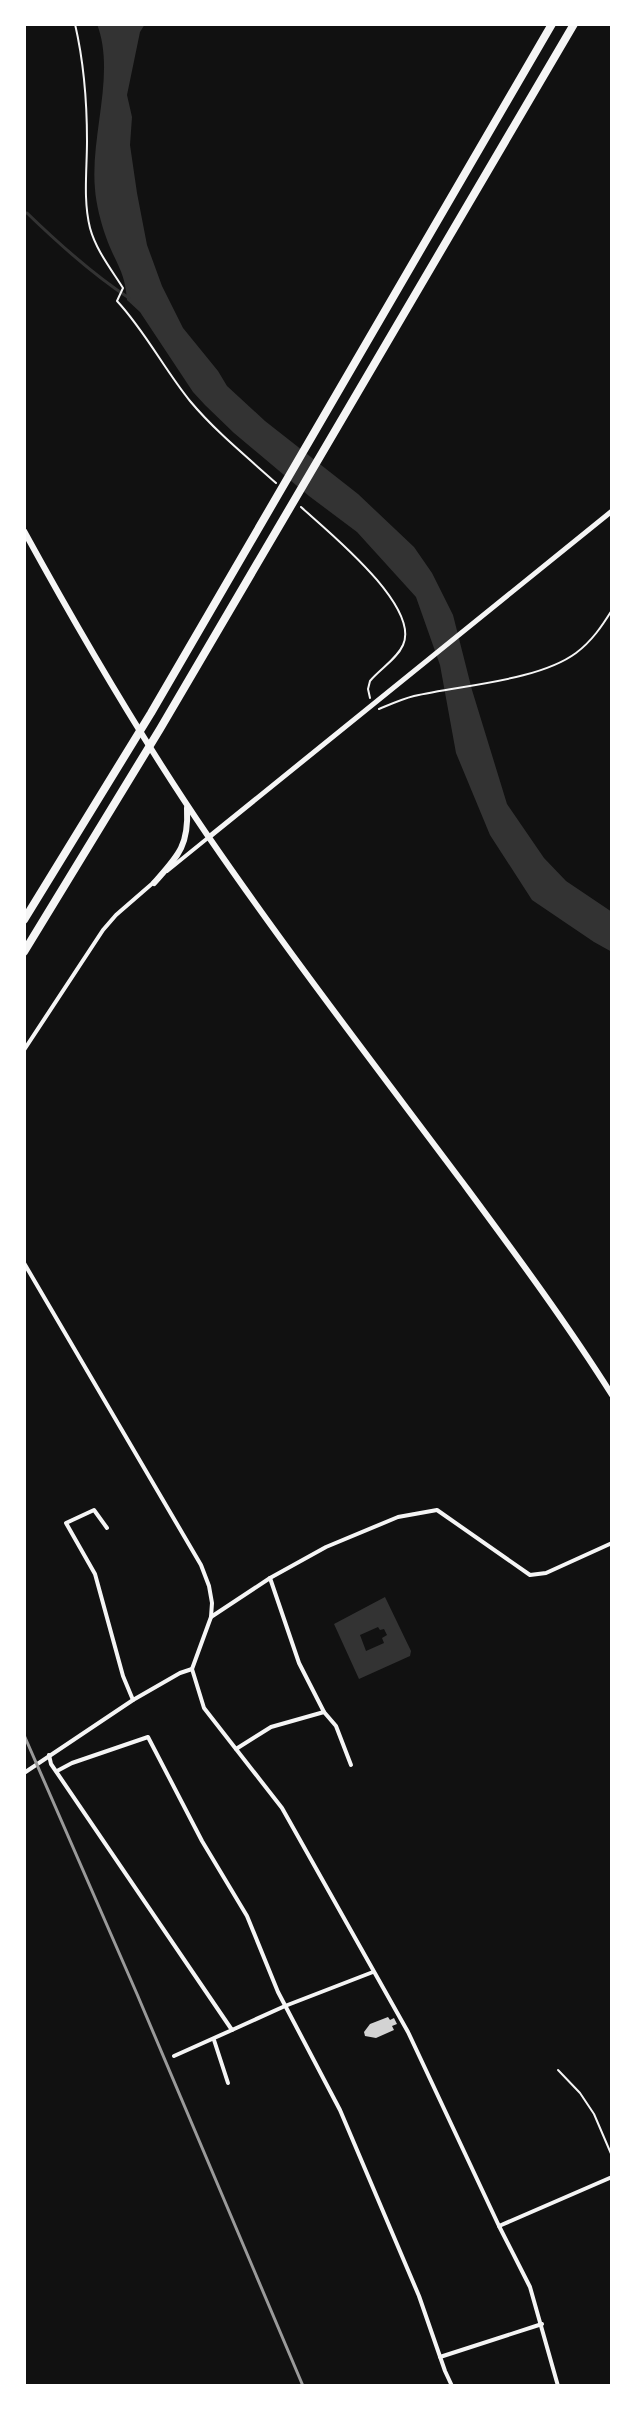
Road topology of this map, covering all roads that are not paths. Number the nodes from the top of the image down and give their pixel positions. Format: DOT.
graph roads {
  1 [pos="552,24"];
  2 [pos="574,24"];
  3 [pos="612,511"];
  4 [pos="24,531"];
  5 [pos="187,804"];
  6 [pos="209,837"];
  7 [pos="154,883"];
  8 [pos="24,920"];
  9 [pos="24,952"];
  10 [pos="24,1050"];
  11 [pos="24,1263"];
  12 [pos="612,1395"];
  13 [pos="107,1528"];
  14 [pos="612,1543"];
  15 [pos="270,1578"];
  16 [pos="211,1617"];
  17 [pos="192,1669"];
  18 [pos="133,1700"];
  19 [pos="324,1712"];
  20 [pos="236,1749"];
  21 [pos="49,1755"];
  22 [pos="351,1765"];
  23 [pos="57,1771"];
  24 [pos="24,1773"];
  25 [pos="373,1972"];
  26 [pos="285,2006"];
  27 [pos="232,2030"];
  28 [pos="214,2040"];
  29 [pos="174,2056"];
  30 [pos="558,2070"];
  31 [pos="228,2083"];
  32 [pos="612,2156"];
  33 [pos="612,2177"];
  34 [pos="499,2226"];
  35 [pos="542,2324"];
  36 [pos="440,2357"];
  37 [pos="452,2386"];
  38 [pos="558,2386"];
  1 -- 8 [label="highway"];
  2 -- 9 [label="highway"];
  3 -- 6 [label="street"];
  4 -- 5 [label="main road"];
  5 -- 6 [label="main road"];
  5 -- 7 [label="main road"];
  6 -- 7 [label="street"];
  6 -- 12 [label="main road"];
  7 -- 10 [label="street"];
  11 -- 16 [label="street"];
  13 -- 18 [label="street"];
  14 -- 15 [label="street"];
  15 -- 16 [label="street"];
  15 -- 19 [label="street"];
  16 -- 17 [label="street"];
  17 -- 18 [label="street"];
  17 -- 20 [label="street"];
  18 -- 21 [label="street"];
  19 -- 20 [label="street"];
  19 -- 22 [label="street"];
  20 -- 25 [label="street"];
  21 -- 23 [label="street"];
  21 -- 24 [label="street"];
  23 -- 26 [label="street"];
  23 -- 27 [label="street"];
  25 -- 26 [label="street"];
  25 -- 34 [label="street"];
  26 -- 27 [label="street"];
  26 -- 36 [label="street"];
  27 -- 28 [label="street"];
  28 -- 29 [label="street"];
  28 -- 31 [label="street"];
  30 -- 32 [label="lane"];
  33 -- 34 [label="street"];
  34 -- 35 [label="street"];
  35 -- 36 [label="street"];
  35 -- 38 [label="street"];
  36 -- 37 [label="street"];
}
